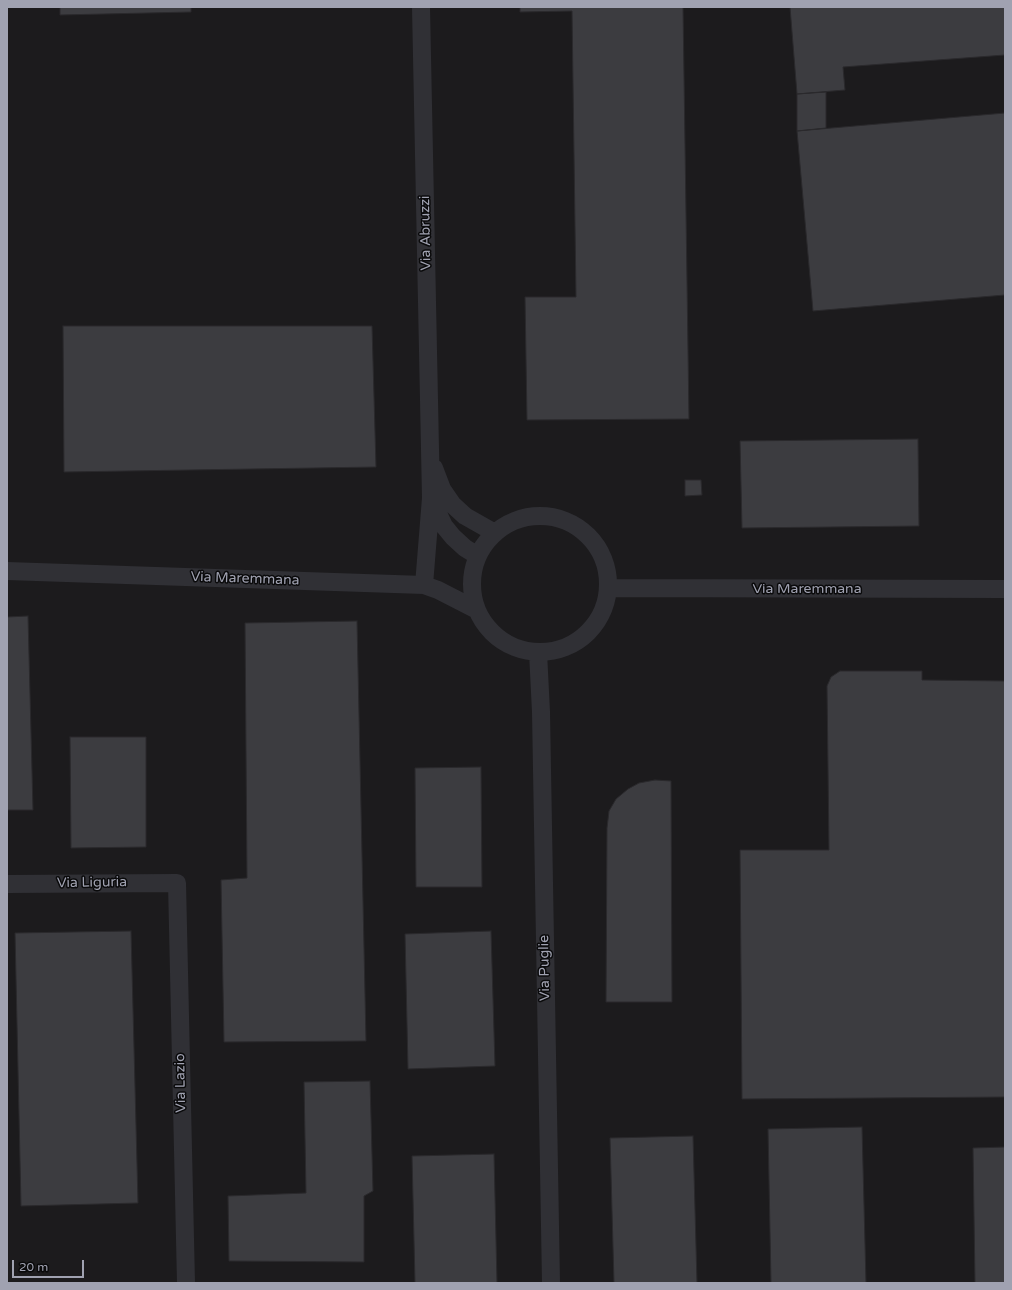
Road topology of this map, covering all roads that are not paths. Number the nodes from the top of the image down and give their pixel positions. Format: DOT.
graph roads {
  1 [pos="422,7"];
  2 [pos="430,458"];
  3 [pos="431,498"];
  4 [pos="495,532"];
  5 [pos="478,556"];
  6 [pos="7,571"];
  7 [pos="424,585"];
  8 [pos="608,588"];
  9 [pos="1005,589"];
  10 [pos="477,610"];
  11 [pos="538,652"];
  12 [pos="177,882"];
  13 [pos="7,884"];
  14 [pos="186,1283"];
  15 [pos="551,1283"];
  1 -- 2 [label="street, Via Abruzzi"];
  2 -- 3 [label="street, Via Abruzzi"];
  2 -- 4 [label="street, Via Abruzzi"];
  3 -- 5 [label="street"];
  3 -- 7 [label="street, Via Abruzzi"];
  4 -- 5 [label="street"];
  4 -- 8 [label="street"];
  5 -- 10 [label="street"];
  6 -- 7 [label="street, Via Maremmana"];
  7 -- 10 [label="street, Via Maremmana"];
  8 -- 9 [label="street, Via Maremmana"];
  8 -- 11 [label="street"];
  10 -- 11 [label="street"];
  11 -- 15 [label="street, Via Puglie"];
  12 -- 13 [label="street, Via Liguria"];
  12 -- 14 [label="street, Via Lazio"];
}
